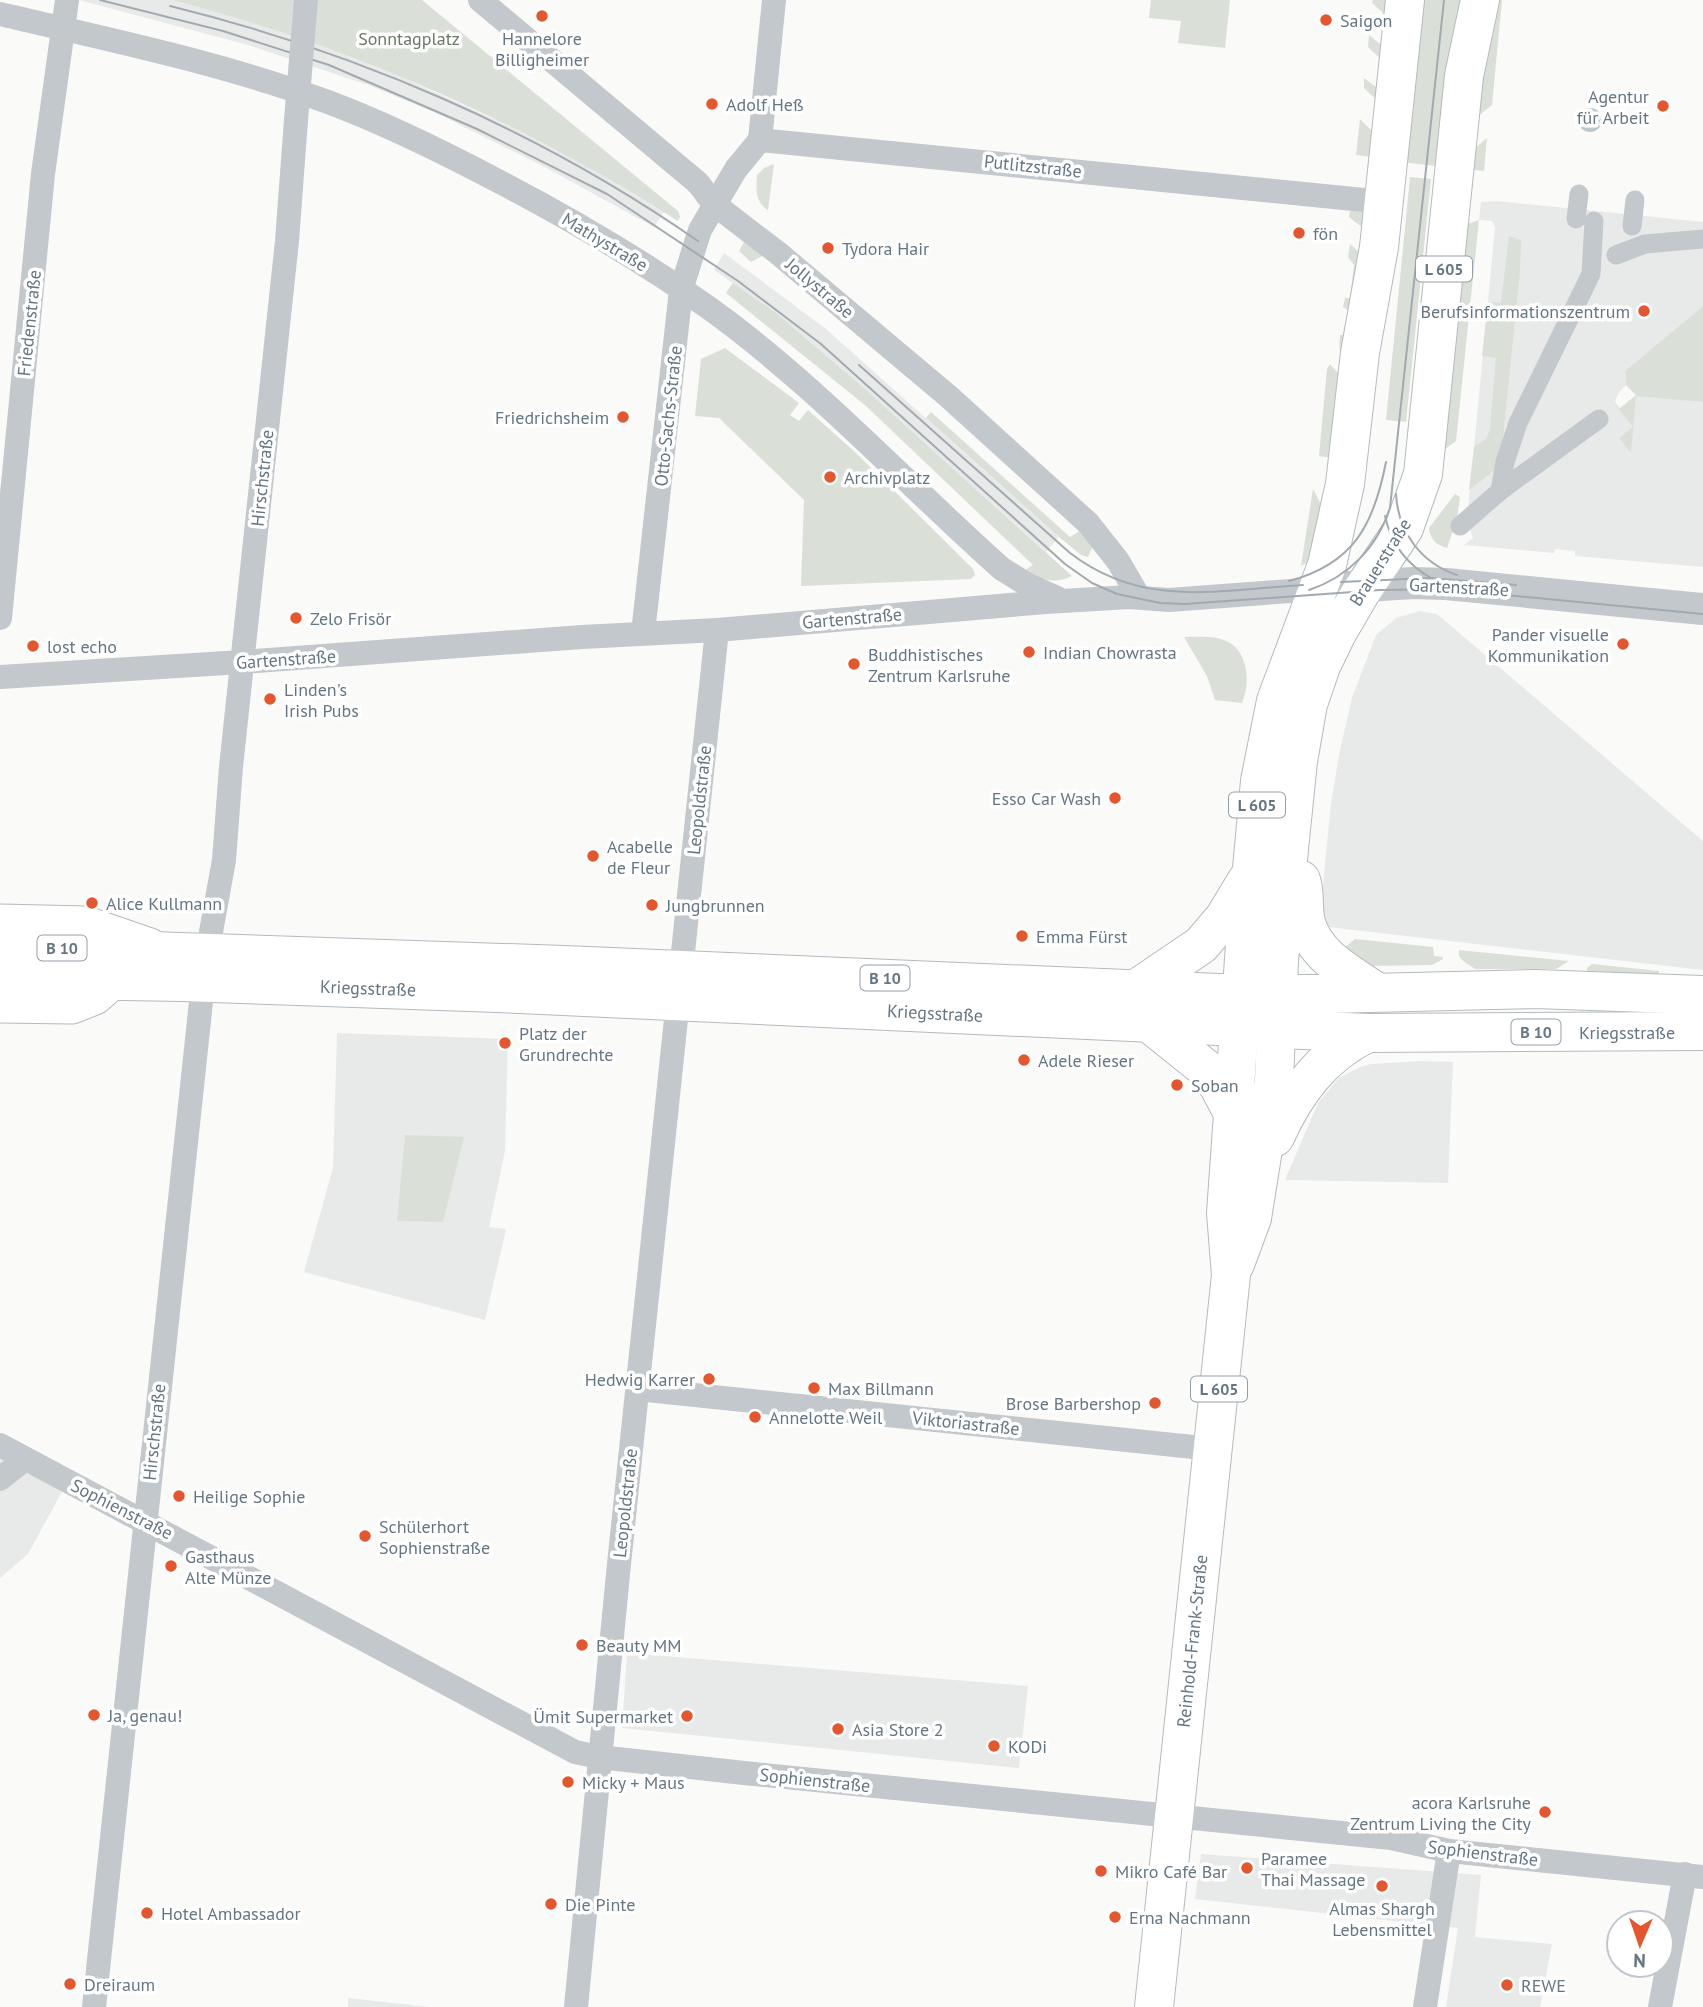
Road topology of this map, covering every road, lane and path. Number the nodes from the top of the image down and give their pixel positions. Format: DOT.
graph roads {
  1 [pos="67,0"];
  2 [pos="306,0"];
  3 [pos="480,0"];
  4 [pos="774,0"];
  5 [pos="1405,0"];
  6 [pos="1480,0"];
  7 [pos="0,14"];
  8 [pos="63,29"];
  9 [pos="760,140"];
  10 [pos="1579,194"];
  11 [pos="1635,200"];
  12 [pos="1384,202"];
  13 [pos="714,204"];
  14 [pos="1632,226"];
  15 [pos="1703,239"];
  16 [pos="1616,255"];
  17 [pos="681,290"];
  18 [pos="1599,419"];
  19 [pos="1500,491"];
  20 [pos="1460,526"];
  21 [pos="1365,586"];
  22 [pos="1318,589"];
  23 [pos="1139,597"];
  24 [pos="1064,601"];
  25 [pos="1703,609"];
  26 [pos="0,618"];
  27 [pos="717,630"];
  28 [pos="643,634"];
  29 [pos="242,662"];
  30 [pos="0,677"];
  31 [pos="1289,849"];
  32 [pos="1251,872"];
  33 [pos="0,922"];
  34 [pos="0,946"];
  35 [pos="186,968"];
  36 [pos="0,979"];
  37 [pos="113,981"];
  38 [pos="680,985"];
  39 [pos="1375,991"];
  40 [pos="1703,995"];
  41 [pos="0,1004"];
  42 [pos="1142,1006"];
  43 [pos="1259,1011"];
  44 [pos="1703,1031"];
  45 [pos="1368,1033"];
  46 [pos="1233,1113"];
  47 [pos="1262,1164"];
  48 [pos="1231,1275"];
  49 [pos="637,1389"];
  50 [pos="0,1445"];
  51 [pos="1212,1449"];
  52 [pos="10,1470"];
  53 [pos="145,1522"];
  54 [pos="600,1756"];
  55 [pos="1174,1815"];
  56 [pos="1449,1851"];
  57 [pos="1694,1876"];
  58 [pos="94,2007"];
  59 [pos="576,2007"];
  60 [pos="1154,2007"];
  61 [pos="1425,2007"];
  62 [pos="1660,2007"];
  1 -- 8 [label="street"];
  2 -- 29 [label="street, Hirschstraße, bridge"];
  3 -- 13 [label="street, Jollystraße"];
  4 -- 9 [label="street"];
  5 -- 12 [label="main road, L 605"];
  6 -- 21 [label="main road, Brauerstraße / L 605"];
  7 -- 8 [label="street, Mathystraße"];
  8 -- 17 [label="street, Mathystraße"];
  8 -- 26 [label="street, Friedenstraße"];
  9 -- 12 [label="street, Putlitzstraße"];
  9 -- 13 [label="street"];
  10 -- 19 [label="street"];
  11 -- 14 [label="street"];
  12 -- 22 [label="main road, L 605"];
  13 -- 17 [label="street, Otto-Sachs-Straße"];
  13 -- 23 [label="street, Jollystraße"];
  15 -- 16 [label="street"];
  17 -- 24 [label="street, Mathystraße"];
  17 -- 28 [label="street, Otto-Sachs-Straße"];
  18 -- 19 [label="street"];
  19 -- 20 [label="street"];
  21 -- 22 [label="street, Gartenstraße"];
  21 -- 25 [label="street, Gartenstraße"];
  21 -- 31 [label="main road, Brauerstraße / L 605"];
  22 -- 23 [label="street, Gartenstraße"];
  22 -- 32 [label="main road, L 605"];
  23 -- 24 [label="street, Gartenstraße"];
  24 -- 27 [label="street, Gartenstraße"];
  27 -- 28 [label="street, Gartenstraße"];
  27 -- 38 [label="street, Leopoldstraße"];
  28 -- 29 [label="street, Gartenstraße"];
  29 -- 30 [label="street, Gartenstraße"];
  29 -- 35 [label="street, Hirschstraße"];
  31 -- 39 [label="main road"];
  31 -- 43 [label="main road, Brauerstraße / L 605"];
  32 -- 42 [label="main road"];
  32 -- 43 [label="main road, L 605"];
  33 -- 35 [label="main road, Kriegsstraße"];
  34 -- 35 [label="main road, B 10"];
  35 -- 37 [label="main road, B 10"];
  35 -- 38 [label="main road, Kriegsstraße / B 10"];
  35 -- 38 [label="main road, Kriegsstraße / B 10"];
  35 -- 53 [label="street, Hirschstraße"];
  36 -- 37 [label="main road, B 10"];
  37 -- 41 [label="main road"];
  38 -- 42 [label="main road, Kriegsstraße / B 10"];
  38 -- 49 [label="street, Leopoldstraße"];
  39 -- 40 [label="main road, Kriegsstraße / B 10"];
  39 -- 43 [label="main road, Kriegsstraße / B 10"];
  42 -- 43 [label="main road, Kriegsstraße / B 10"];
  42 -- 46 [label="main road"];
  43 -- 45 [label="main road, Kriegsstraße / B 10"];
  43 -- 46 [label="main road, Reinhold-Frank-Straße / L 605"];
  43 -- 47 [label="main road, Reinhold-Frank-Straße / L 605"];
  44 -- 45 [label="main road, Kriegsstraße / B 10"];
  45 -- 47 [label="main road"];
  46 -- 48 [label="main road, Reinhold-Frank-Straße / L 605"];
  47 -- 48 [label="main road, Reinhold-Frank-Straße / L 605"];
  48 -- 51 [label="main road, Reinhold-Frank-Straße / L 605"];
  49 -- 51 [label="street, Viktoriastraße"];
  49 -- 54 [label="street, Leopoldstraße"];
  50 -- 52 [label="street, Sophienstraße"];
  51 -- 55 [label="main road, Reinhold-Frank-Straße / L 605"];
  52 -- 53 [label="street, Sophienstraße"];
  53 -- 54 [label="street, Sophienstraße"];
  53 -- 58 [label="street, Hirschstraße"];
  54 -- 55 [label="street, Sophienstraße"];
  54 -- 59 [label="street, Leopoldstraße"];
  55 -- 56 [label="street, Sophienstraße"];
  55 -- 60 [label="main road, Reinhold-Frank-Straße / L 605"];
  56 -- 57 [label="street, Sophienstraße"];
  56 -- 61 [label="street"];
  57 -- 62 [label="street"];
}
